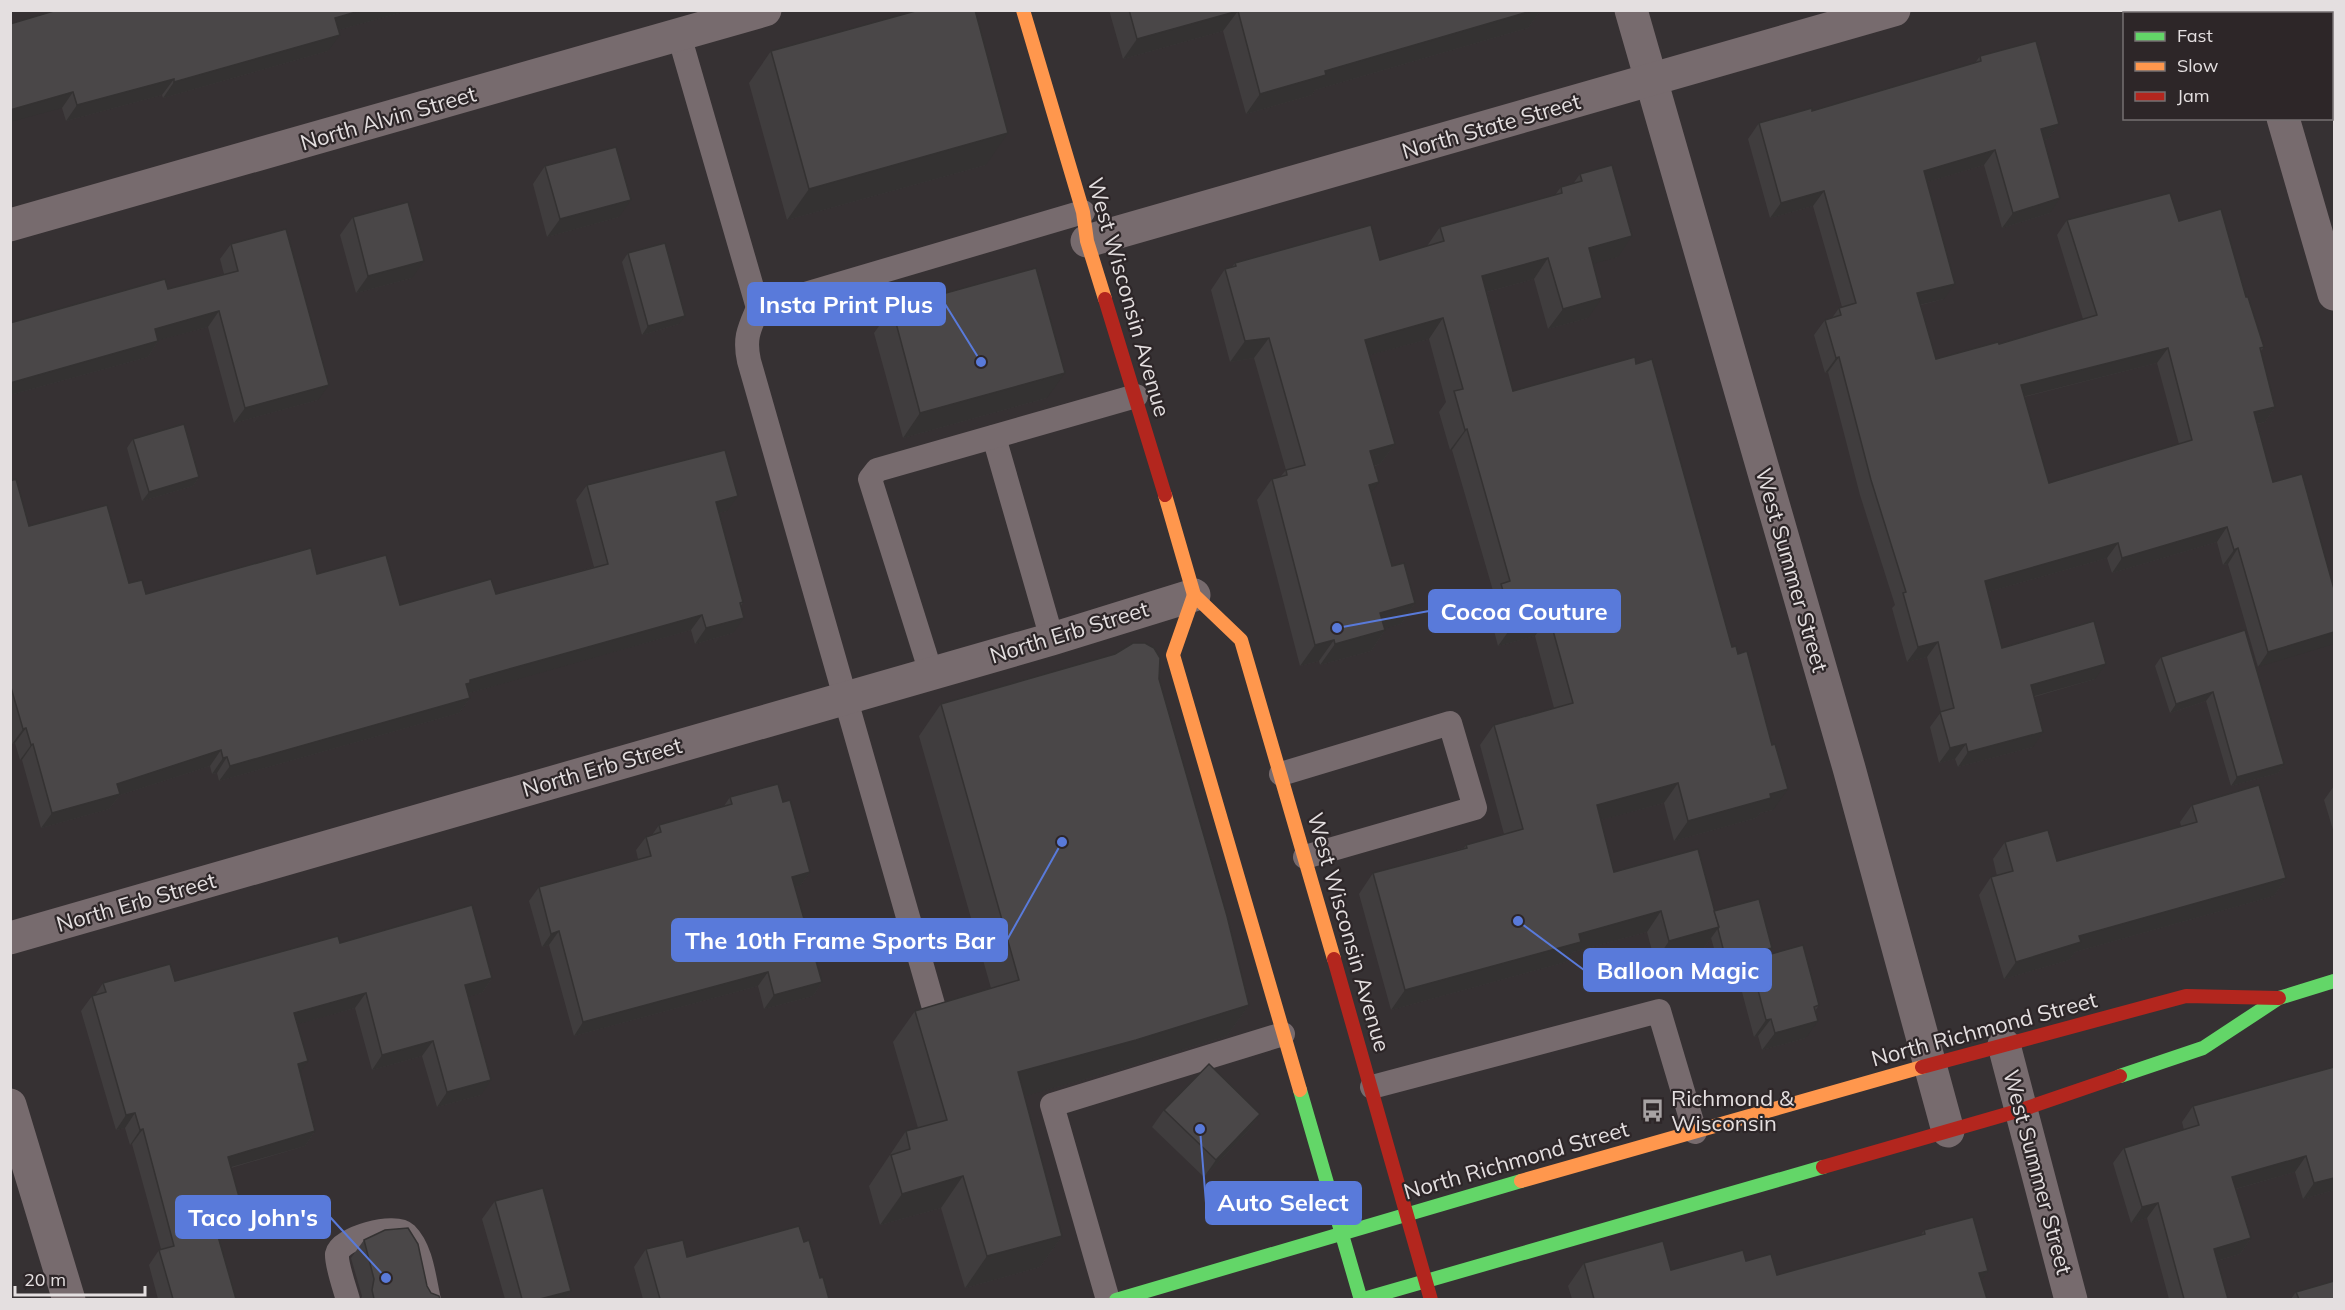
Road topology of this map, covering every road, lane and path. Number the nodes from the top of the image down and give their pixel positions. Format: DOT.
graph roads {
  1 [pos="765,10"];
  2 [pos="1023,10"];
  3 [pos="1631,10"];
  4 [pos="1894,10"];
  5 [pos="679,35"];
  6 [pos="1650,81"];
  7 [pos="2284,120"];
  8 [pos="10,225"];
  9 [pos="1085,227"];
  10 [pos="2334,294"];
  11 [pos="758,308"];
  12 [pos="1136,396"];
  13 [pos="993,437"];
  14 [pos="1194,595"];
  15 [pos="1052,639"];
  16 [pos="931,673"];
  17 [pos="844,697"];
  18 [pos="1281,774"];
  19 [pos="1305,857"];
  20 [pos="10,938"];
  21 [pos="2334,981"];
  22 [pos="2279,998"];
  23 [pos="934,1008"];
  24 [pos="1283,1034"];
  25 [pos="2004,1045"];
  26 [pos="1930,1065"];
  27 [pos="1372,1087"];
  28 [pos="10,1105"];
  29 [pos="2021,1110"];
  30 [pos="1948,1131"];
  31 [pos="1695,1132"];
  32 [pos="1408,1213"];
  33 [pos="1342,1232"];
  34 [pos="1426,1280"];
  35 [pos="69,1299"];
  36 [pos="348,1299"];
  37 [pos="429,1299"];
  38 [pos="1108,1299"];
  39 [pos="1116,1299"];
  40 [pos="1360,1299"];
  41 [pos="1431,1299"];
  42 [pos="2071,1299"];
  1 -- 5 [label="street, North Alvin Street"];
  2 -- 9 [label="main road, West Wisconsin Avenue"];
  3 -- 6 [label="street, West Summer Street"];
  4 -- 6 [label="street, North State Street"];
  5 -- 8 [label="street, North Alvin Street"];
  5 -- 11 [label="lane"];
  6 -- 9 [label="street, North State Street"];
  6 -- 26 [label="street, West Summer Street"];
  7 -- 10 [label="street"];
  9 -- 11 [label="lane"];
  9 -- 12 [label="main road, West Wisconsin Avenue"];
  11 -- 17 [label="lane"];
  12 -- 13 [label="lane"];
  12 -- 14 [label="main road, West Wisconsin Avenue"];
  13 -- 15 [label="lane"];
  13 -- 16 [label="lane"];
  14 -- 15 [label="street, North Erb Street"];
  14 -- 18 [label="main road, West Wisconsin Avenue"];
  14 -- 24 [label="main road"];
  15 -- 16 [label="street, North Erb Street"];
  16 -- 17 [label="street, North Erb Street"];
  17 -- 20 [label="street, North Erb Street"];
  17 -- 23 [label="lane"];
  18 -- 19 [label="main road, West Wisconsin Avenue"];
  18 -- 19 [label="lane"];
  19 -- 27 [label="main road, West Wisconsin Avenue"];
  21 -- 22 [label="main road, North Richmond Street"];
  22 -- 25 [label="main road, North Richmond Street"];
  22 -- 29 [label="main road, North Richmond Street"];
  24 -- 33 [label="main road"];
  24 -- 38 [label="lane"];
  25 -- 26 [label="main road, North Richmond Street"];
  25 -- 29 [label="street, West Summer Street"];
  26 -- 30 [label="street, West Summer Street"];
  26 -- 31 [label="main road, North Richmond Street"];
  27 -- 31 [label="lane"];
  27 -- 32 [label="main road, West Wisconsin Avenue"];
  28 -- 35 [label="street"];
  29 -- 30 [label="main road, North Richmond Street"];
  29 -- 42 [label="street, West Summer Street"];
  30 -- 34 [label="main road, North Richmond Street"];
  31 -- 32 [label="main road, North Richmond Street"];
  32 -- 33 [label="main road, North Richmond Street"];
  32 -- 34 [label="main road, West Wisconsin Avenue"];
  33 -- 39 [label="main road, North Richmond Street"];
  33 -- 40 [label="main road"];
  34 -- 40 [label="main road, North Richmond Street"];
  34 -- 41 [label="main road, West Wisconsin Avenue"];
  36 -- 37 [label="lane"];
}
